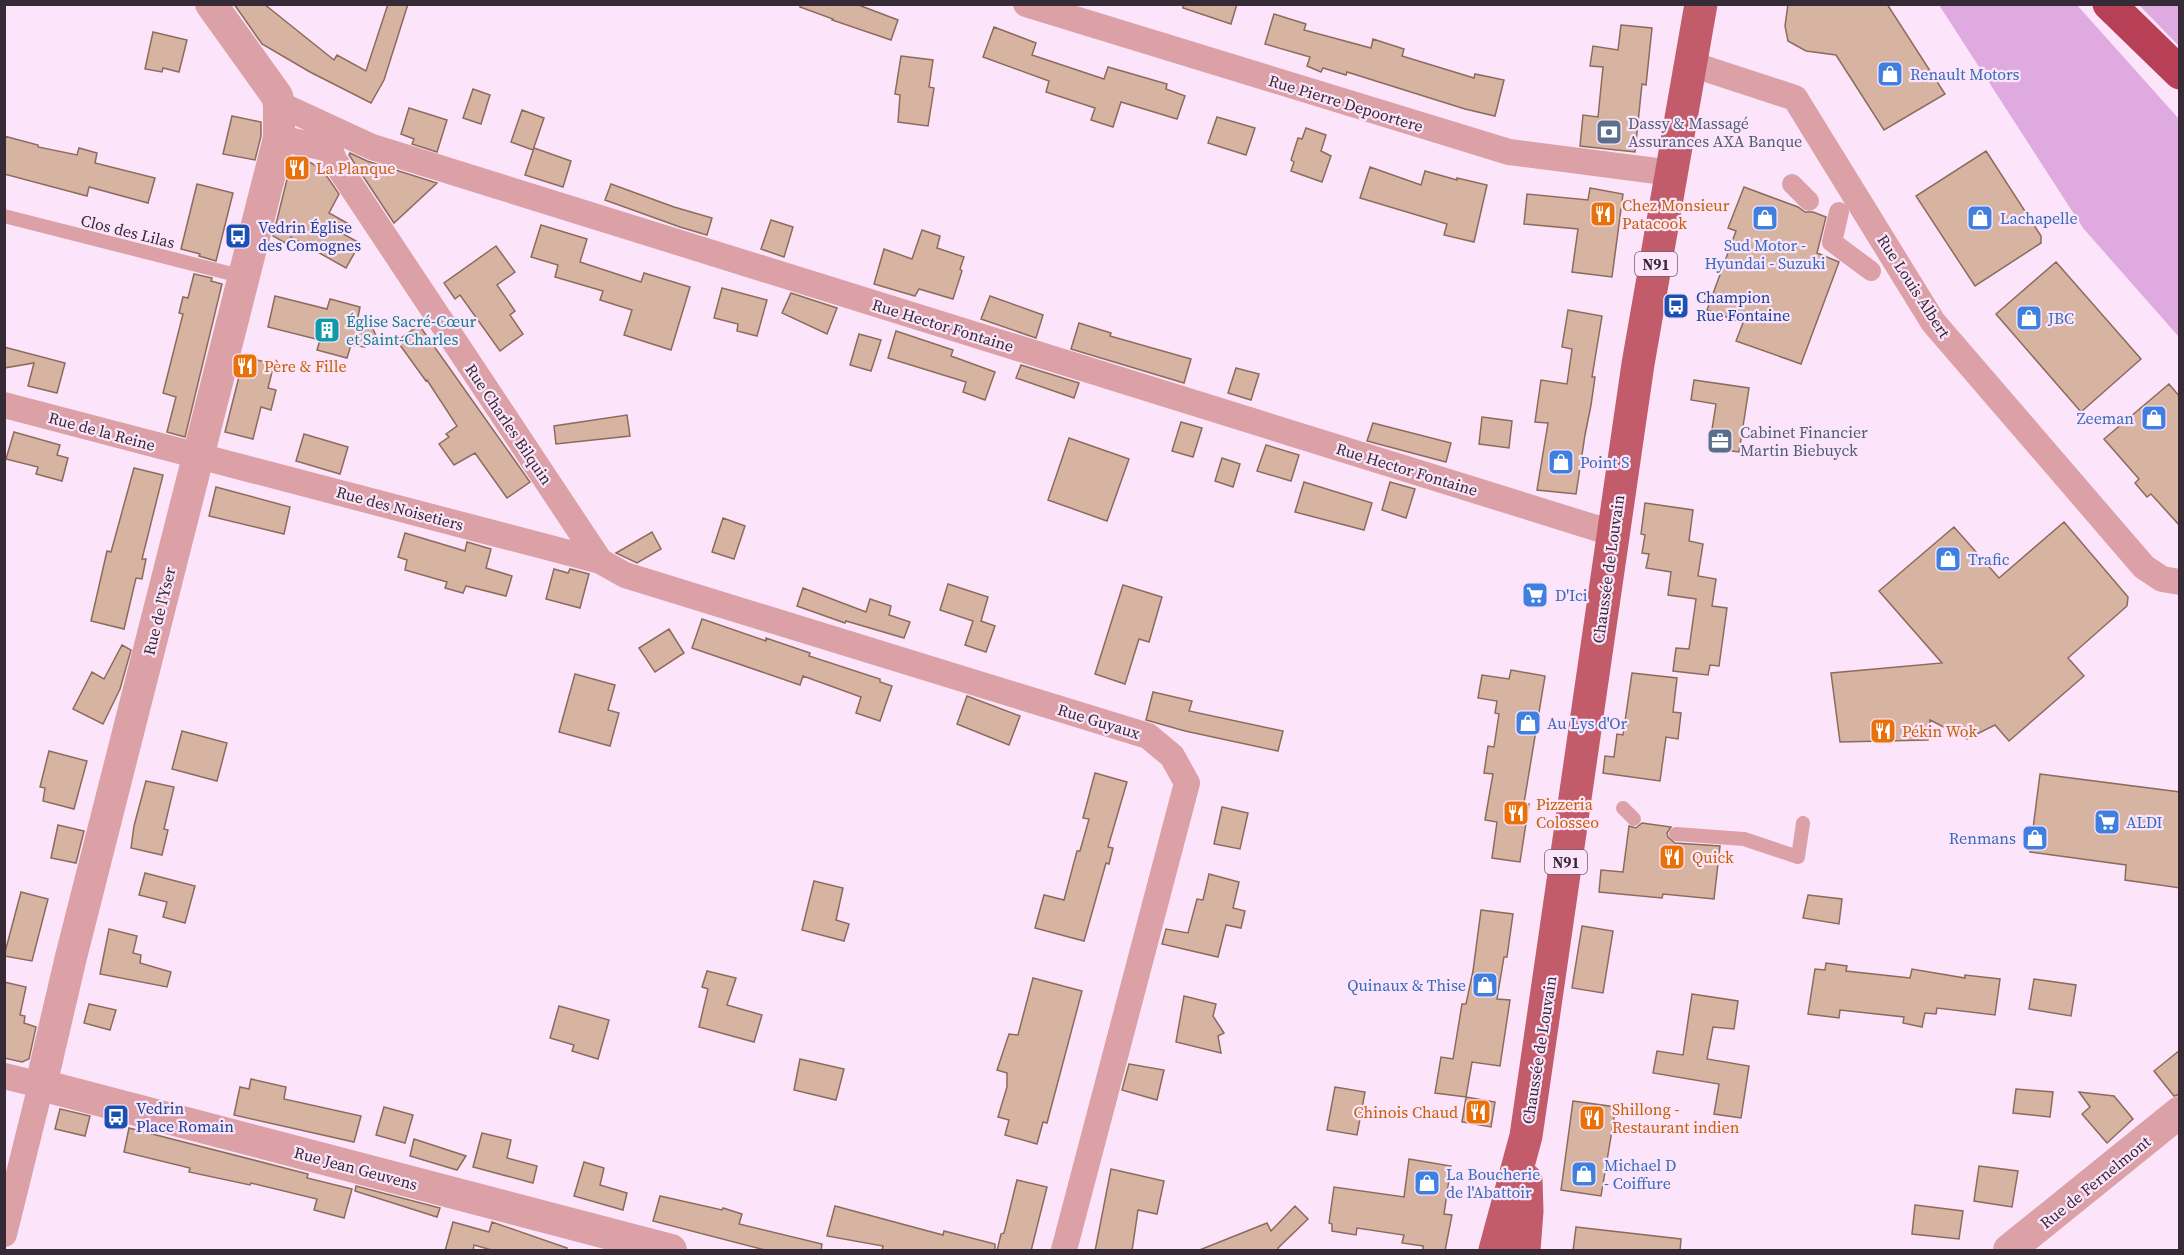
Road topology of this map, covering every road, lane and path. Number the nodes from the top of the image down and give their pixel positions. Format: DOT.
graph roads {
  1 [pos="211,4"];
  2 [pos="1026,4"];
  3 [pos="1701,4"];
  4 [pos="2109,4"];
  5 [pos="1691,64"];
  6 [pos="2180,73"];
  7 [pos="279,104"];
  8 [pos="279,138"];
  9 [pos="337,142"];
  10 [pos="1672,173"];
  11 [pos="1792,184"];
  12 [pos="1809,201"];
  13 [pos="1839,212"];
  14 [pos="4,216"];
  15 [pos="1871,271"];
  16 [pos="243,277"];
  17 [pos="4,405"];
  18 [pos="199,456"];
  19 [pos="1612,533"];
  20 [pos="600,561"];
  21 [pos="2180,582"];
  22 [pos="1623,808"];
  23 [pos="1634,819"];
  24 [pos="1803,823"];
  25 [pos="1676,834"];
  26 [pos="4,1076"];
  27 [pos="40,1085"];
  28 [pos="2180,1112"];
  29 [pos="1526,1136"];
  30 [pos="4,1234"];
  31 [pos="671,1251"];
  32 [pos="1064,1251"];
  33 [pos="1496,1251"];
  34 [pos="1502,1251"];
  35 [pos="1510,1251"];
  36 [pos="1524,1251"];
  37 [pos="2009,1251"];
  1 -- 7 [label="street"];
  2 -- 10 [label="street, Rue Pierre Depoortere"];
  3 -- 5 [label="main road, Chaussée de Louvain / N91"];
  4 -- 6 [label="highway"];
  5 -- 10 [label="main road, Chaussée de Louvain / N91"];
  5 -- 21 [label="street, Rue Louis Albert"];
  7 -- 8 [label="street, Rue de l'Yser"];
  7 -- 9 [label="street, Rue Hector Fontaine"];
  8 -- 9 [label="street"];
  8 -- 16 [label="street, Rue de l'Yser"];
  9 -- 19 [label="street, Rue Hector Fontaine"];
  9 -- 20 [label="street, Rue Charles Bilquin"];
  10 -- 19 [label="main road, Chaussée de Louvain / N91"];
  11 -- 12 [label="street"];
  13 -- 15 [label="street"];
  14 -- 16 [label="lane, Clos des Lilas"];
  16 -- 18 [label="street, Rue de l'Yser"];
  17 -- 18 [label="street, Rue de la Reine"];
  18 -- 20 [label="street, Rue des Noisetiers"];
  18 -- 27 [label="street, Rue de l'Yser"];
  19 -- 29 [label="main road, Chaussée de Louvain / N91"];
  20 -- 32 [label="street, Rue Guyaux"];
  22 -- 23 [label="lane"];
  24 -- 25 [label="lane"];
  26 -- 27 [label="street"];
  27 -- 30 [label="street"];
  27 -- 31 [label="street, Rue Jean Geuvens"];
  28 -- 37 [label="street, Rue de Fernelmont"];
  29 -- 33 [label="main road, Chaussée de Louvain / N91"];
  29 -- 34 [label="lane, Chaussée de Louvain"];
  29 -- 35 [label="street"];
  29 -- 36 [label="main road, Chaussée de Louvain / N91"];
}
